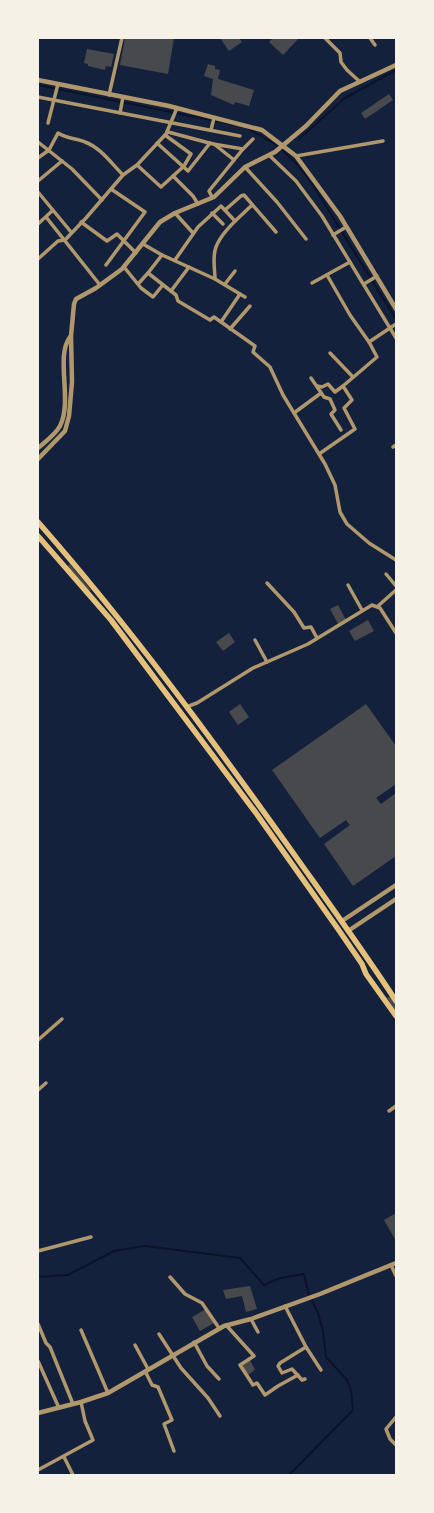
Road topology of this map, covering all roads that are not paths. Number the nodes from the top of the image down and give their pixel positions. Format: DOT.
graph roads {
  1 [pos="122,38"];
  2 [pos="325,38"];
  3 [pos="370,38"];
  4 [pos="375,45"];
  5 [pos="396,65"];
  6 [pos="38,80"];
  7 [pos="359,81"];
  8 [pos="57,86"];
  9 [pos="109,95"];
  10 [pos="38,97"];
  11 [pos="123,99"];
  12 [pos="54,100"];
  13 [pos="176,110"];
  14 [pos="120,112"];
  15 [pos="214,119"];
  16 [pos="173,121"];
  17 [pos="48,123"];
  18 [pos="211,129"];
  19 [pos="166,133"];
  20 [pos="240,136"];
  21 [pos="253,139"];
  22 [pos="383,141"];
  23 [pos="38,142"];
  24 [pos="157,143"];
  25 [pos="212,143"];
  26 [pos="283,145"];
  27 [pos="243,149"];
  28 [pos="49,150"];
  29 [pos="269,155"];
  30 [pos="296,156"];
  31 [pos="38,158"];
  32 [pos="234,160"];
  33 [pos="62,161"];
  34 [pos="137,165"];
  35 [pos="184,166"];
  36 [pos="245,167"];
  37 [pos="123,175"];
  38 [pos="173,176"];
  39 [pos="38,181"];
  40 [pos="111,189"];
  41 [pos="38,192"];
  42 [pos="212,197"];
  43 [pos="102,200"];
  44 [pos="198,204"];
  45 [pos="252,205"];
  46 [pos="225,210"];
  47 [pos="52,211"];
  48 [pos="174,213"];
  49 [pos="212,214"];
  50 [pos="46,217"];
  51 [pos="235,221"];
  52 [pos="82,222"];
  53 [pos="38,224"];
  54 [pos="223,224"];
  55 [pos="344,228"];
  56 [pos="70,232"];
  57 [pos="276,232"];
  58 [pos="193,233"];
  59 [pos="334,234"];
  60 [pos="306,239"];
  61 [pos="65,240"];
  62 [pos="124,242"];
  63 [pos="143,244"];
  64 [pos="136,254"];
  65 [pos="162,255"];
  66 [pos="38,259"];
  67 [pos="174,260"];
  68 [pos="350,262"];
  69 [pos="106,265"];
  70 [pos="189,267"];
  71 [pos="124,268"];
  72 [pos="235,271"];
  73 [pos="148,273"];
  74 [pos="326,275"];
  75 [pos="375,277"];
  76 [pos="215,278"];
  77 [pos="365,283"];
  78 [pos="138,284"];
  79 [pos="225,284"];
  80 [pos="312,284"];
  81 [pos="100,285"];
  82 [pos="162,286"];
  83 [pos="171,291"];
  84 [pos="240,294"];
  85 [pos="245,297"];
  86 [pos="250,306"];
  87 [pos="396,309"];
  88 [pos="221,322"];
  89 [pos="393,326"];
  90 [pos="230,329"];
  91 [pos="71,336"];
  92 [pos="396,338"];
  93 [pos="369,342"];
  94 [pos="330,353"];
  95 [pos="353,377"];
  96 [pos="311,378"];
  97 [pos="316,386"];
  98 [pos="343,386"];
  99 [pos="321,394"];
  100 [pos="294,413"];
  101 [pos="59,427"];
  102 [pos="64,430"];
  103 [pos="341,430"];
  104 [pos="38,448"];
  105 [pos="319,454"];
  106 [pos="38,459"];
  107 [pos="38,522"];
  108 [pos="38,536"];
  109 [pos="396,560"];
  110 [pos="386,574"];
  111 [pos="267,583"];
  112 [pos="348,585"];
  113 [pos="396,586"];
  114 [pos="396,590"];
  115 [pos="378,606"];
  116 [pos="362,610"];
  117 [pos="116,616"];
  118 [pos="111,620"];
  119 [pos="396,622"];
  120 [pos="392,624"];
  121 [pos="396,633"];
  122 [pos="317,638"];
  123 [pos="255,640"];
  124 [pos="267,662"];
  125 [pos="186,707"];
  126 [pos="296,858"];
  127 [pos="290,861"];
  128 [pos="396,885"];
  129 [pos="396,899"];
  130 [pos="342,921"];
  131 [pos="348,931"];
  132 [pos="396,1001"];
  133 [pos="396,1016"];
  134 [pos="62,1019"];
  135 [pos="38,1040"];
  136 [pos="46,1083"];
  137 [pos="38,1090"];
  138 [pos="396,1106"];
  139 [pos="389,1111"];
  140 [pos="91,1237"];
  141 [pos="38,1251"];
  142 [pos="396,1263"];
  143 [pos="391,1265"];
  144 [pos="396,1276"];
  145 [pos="170,1277"];
  146 [pos="285,1306"];
  147 [pos="252,1319"];
  148 [pos="38,1324"];
  149 [pos="226,1325"];
  150 [pos="219,1328"];
  151 [pos="81,1330"];
  152 [pos="258,1332"];
  153 [pos="159,1334"];
  154 [pos="194,1342"];
  155 [pos="135,1345"];
  156 [pos="306,1347"];
  157 [pos="171,1355"];
  158 [pos="38,1361"];
  159 [pos="146,1370"];
  160 [pos="321,1370"];
  161 [pos="298,1375"];
  162 [pos="219,1379"];
  163 [pos="305,1379"];
  164 [pos="108,1392"];
  165 [pos="82,1402"];
  166 [pos="73,1404"];
  167 [pos="59,1408"];
  168 [pos="38,1413"];
  169 [pos="220,1416"];
  170 [pos="396,1417"];
  171 [pos="396,1445"];
  172 [pos="174,1451"];
  173 [pos="64,1457"];
  174 [pos="38,1470"];
  175 [pos="73,1475"];
  1 -- 9 [label="street"];
  2 -- 7 [label="street"];
  3 -- 4 [label="street"];
  5 -- 7 [label="street"];
  6 -- 8 [label="street"];
  7 -- 26 [label="street"];
  8 -- 9 [label="street"];
  8 -- 12 [label="street"];
  9 -- 11 [label="street"];
  10 -- 12 [label="street"];
  11 -- 13 [label="street"];
  11 -- 14 [label="street"];
  12 -- 14 [label="street"];
  12 -- 17 [label="street"];
  13 -- 15 [label="street"];
  13 -- 16 [label="street"];
  14 -- 16 [label="street"];
  15 -- 18 [label="street"];
  15 -- 26 [label="street"];
  16 -- 18 [label="street"];
  16 -- 19 [label="street"];
  18 -- 20 [label="street"];
  19 -- 24 [label="street"];
  19 -- 25 [label="street"];
  19 -- 35 [label="street"];
  21 -- 27 [label="street"];
  22 -- 30 [label="street"];
  23 -- 28 [label="street"];
  24 -- 34 [label="street"];
  24 -- 35 [label="street"];
  25 -- 27 [label="street"];
  25 -- 32 [label="street"];
  25 -- 35 [label="street"];
  26 -- 29 [label="street"];
  26 -- 30 [label="street"];
  27 -- 32 [label="street"];
  28 -- 31 [label="street"];
  28 -- 33 [label="street"];
  28 -- 37 [label="street"];
  29 -- 36 [label="street"];
  29 -- 59 [label="street"];
  30 -- 55 [label="street"];
  32 -- 42 [label="street"];
  33 -- 39 [label="street"];
  33 -- 43 [label="street"];
  34 -- 37 [label="street"];
  34 -- 38 [label="street"];
  35 -- 38 [label="street"];
  36 -- 42 [label="street"];
  36 -- 60 [label="street"];
  37 -- 40 [label="street"];
  38 -- 44 [label="street"];
  40 -- 43 [label="street"];
  40 -- 62 [label="street"];
  41 -- 47 [label="street"];
  42 -- 44 [label="street"];
  43 -- 52 [label="street"];
  44 -- 48 [label="street"];
  45 -- 46 [label="street"];
  45 -- 51 [label="street"];
  45 -- 57 [label="street"];
  46 -- 49 [label="street"];
  46 -- 51 [label="street"];
  47 -- 50 [label="street"];
  47 -- 56 [label="street"];
  48 -- 58 [label="street"];
  48 -- 63 [label="street"];
  49 -- 54 [label="street"];
  49 -- 58 [label="street"];
  50 -- 53 [label="street"];
  50 -- 61 [label="street"];
  51 -- 76 [label="street"];
  52 -- 56 [label="street"];
  52 -- 62 [label="street"];
  55 -- 59 [label="street"];
  55 -- 75 [label="street"];
  56 -- 61 [label="street"];
  58 -- 67 [label="street"];
  59 -- 68 [label="street"];
  61 -- 66 [label="street"];
  61 -- 81 [label="street"];
  62 -- 64 [label="street"];
  62 -- 69 [label="street"];
  63 -- 64 [label="street"];
  63 -- 65 [label="street"];
  64 -- 71 [label="street"];
  65 -- 67 [label="street"];
  65 -- 73 [label="street"];
  67 -- 70 [label="street"];
  68 -- 74 [label="street"];
  68 -- 77 [label="street"];
  70 -- 76 [label="street"];
  70 -- 83 [label="street"];
  71 -- 78 [label="street"];
  71 -- 81 [label="street"];
  72 -- 79 [label="street"];
  73 -- 78 [label="street"];
  73 -- 82 [label="street"];
  74 -- 80 [label="street"];
  74 -- 93 [label="street"];
  75 -- 77 [label="street"];
  75 -- 87 [label="street"];
  76 -- 79 [label="street"];
  77 -- 89 [label="street"];
  78 -- 82 [label="street"];
  79 -- 84 [label="street"];
  81 -- 91 [label="street"];
  82 -- 83 [label="street"];
  83 -- 88 [label="street"];
  84 -- 85 [label="street"];
  84 -- 88 [label="street"];
  86 -- 90 [label="street"];
  88 -- 90 [label="street"];
  89 -- 92 [label="street"];
  89 -- 93 [label="street"];
  90 -- 100 [label="street"];
  91 -- 101 [label="street"];
  91 -- 102 [label="street"];
  93 -- 95 [label="street"];
  94 -- 95 [label="street"];
  95 -- 98 [label="street"];
  96 -- 97 [label="street"];
  97 -- 98 [label="street"];
  97 -- 99 [label="street"];
  98 -- 105 [label="street"];
  99 -- 100 [label="street"];
  99 -- 103 [label="street"];
  100 -- 105 [label="street"];
  101 -- 102 [label="street"];
  101 -- 104 [label="street"];
  102 -- 106 [label="street"];
  105 -- 109 [label="street"];
  107 -- 117 [label="highway"];
  108 -- 118 [label="highway"];
  110 -- 113 [label="street"];
  111 -- 122 [label="street"];
  112 -- 116 [label="street"];
  114 -- 115 [label="street"];
  115 -- 116 [label="street"];
  115 -- 120 [label="street"];
  116 -- 122 [label="street"];
  117 -- 118 [label="highway"];
  117 -- 125 [label="highway"];
  118 -- 127 [label="highway"];
  119 -- 120 [label="street"];
  120 -- 121 [label="street"];
  122 -- 124 [label="street"];
  123 -- 124 [label="street"];
  124 -- 125 [label="street"];
  125 -- 126 [label="highway"];
  126 -- 127 [label="highway"];
  126 -- 130 [label="highway"];
  127 -- 133 [label="highway"];
  128 -- 130 [label="street"];
  129 -- 131 [label="street"];
  130 -- 131 [label="highway"];
  131 -- 132 [label="highway"];
  134 -- 135 [label="street"];
  136 -- 137 [label="street"];
  138 -- 139 [label="street"];
  140 -- 141 [label="street"];
  142 -- 143 [label="street"];
  143 -- 144 [label="street"];
  143 -- 146 [label="street"];
  145 -- 150 [label="street"];
  146 -- 147 [label="street"];
  146 -- 156 [label="street"];
  147 -- 149 [label="street"];
  147 -- 152 [label="street"];
  148 -- 166 [label="street"];
  149 -- 150 [label="street"];
  149 -- 161 [label="street"];
  150 -- 154 [label="street"];
  151 -- 164 [label="street"];
  153 -- 157 [label="street"];
  154 -- 157 [label="street"];
  154 -- 162 [label="street"];
  155 -- 159 [label="street"];
  156 -- 160 [label="street"];
  156 -- 161 [label="street"];
  157 -- 159 [label="street"];
  157 -- 169 [label="street"];
  158 -- 167 [label="street"];
  159 -- 164 [label="street"];
  159 -- 172 [label="street"];
  161 -- 163 [label="street"];
  164 -- 165 [label="street"];
  165 -- 166 [label="street"];
  165 -- 173 [label="street"];
  166 -- 167 [label="street"];
  167 -- 168 [label="street"];
  170 -- 171 [label="street"];
  173 -- 174 [label="street"];
  173 -- 175 [label="street"];
}
